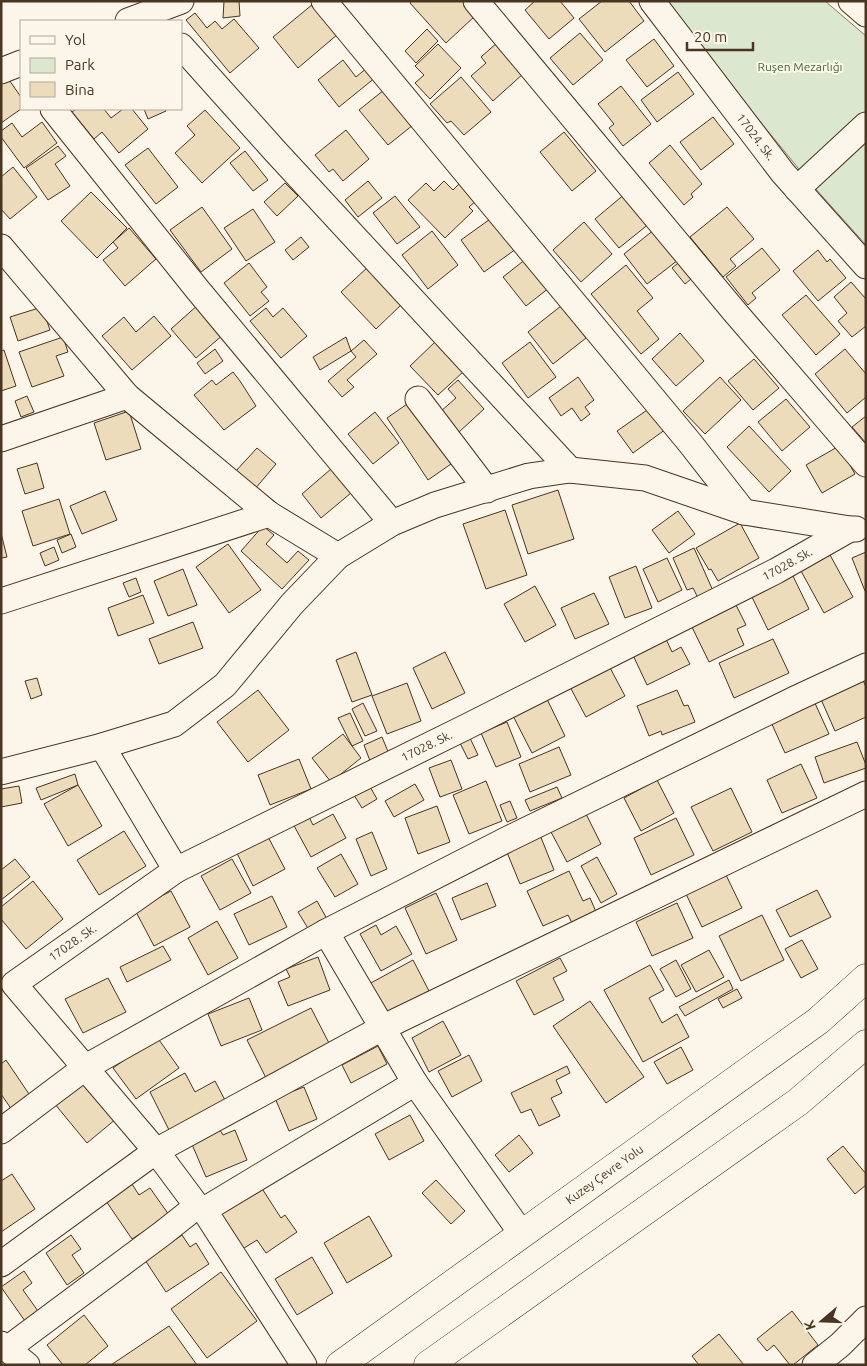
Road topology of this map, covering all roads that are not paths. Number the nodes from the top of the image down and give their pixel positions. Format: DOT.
graph roads {
  1 [pos="181,1"];
  2 [pos="324,1"];
  3 [pos="476,1"];
  4 [pos="652,1"];
  5 [pos="851,1"];
  6 [pos="866,14"];
  7 [pos="156,17"];
  8 [pos="135,20"];
  9 [pos="182,47"];
  10 [pos="54,110"];
  11 [pos="866,125"];
  12 [pos="797,189"];
  13 [pos="5,259"];
  14 [pos="866,266"];
  15 [pos="128,396"];
  16 [pos="418,399"];
  17 [pos="1,439"];
  18 [pos="866,464"];
  19 [pos="570,470"];
  20 [pos="487,490"];
  21 [pos="744,512"];
  22 [pos="269,514"];
  23 [pos="392,522"];
  24 [pos="858,529"];
  25 [pos="338,556"];
  26 [pos="1,601"];
  27 [pos="866,666"];
  28 [pos="102,746"];
  29 [pos="1,772"];
  30 [pos="866,794"];
  31 [pos="176,870"];
  32 [pos="326,932"];
  33 [pos="866,978"];
  34 [pos="382,1028"];
  35 [pos="866,1044"];
  36 [pos="86,1067"];
  37 [pos="415,1083"];
  38 [pos="1,1131"];
  39 [pos="156,1151"];
  40 [pos="200,1208"];
  41 [pos="522,1234"];
  42 [pos="1,1264"];
  43 [pos="866,1319"];
  44 [pos="4,1347"];
  45 [pos="27,1365"];
  46 [pos="304,1365"];
  47 [pos="340,1365"];
  48 [pos="428,1365"];
  49 [pos="815,1365"];
  1 -- 7 [label="street"];
  2 -- 21 [label="street"];
  3 -- 18 [label="street"];
  4 -- 12 [label="street, 17024. Sk."];
  5 -- 6 [label="street"];
  7 -- 8 [label="street"];
  9 -- 19 [label="street"];
  10 -- 23 [label="street"];
  11 -- 12 [label="street"];
  12 -- 14 [label="street, 17024. Sk."];
  13 -- 15 [label="street"];
  15 -- 17 [label="street"];
  15 -- 22 [label="street"];
  16 -- 20 [label="street"];
  19 -- 20 [label="street"];
  19 -- 21 [label="street"];
  20 -- 23 [label="street"];
  21 -- 24 [label="street"];
  22 -- 25 [label="street"];
  22 -- 26 [label="street"];
  23 -- 25 [label="street"];
  24 -- 31 [label="street, 17028. Sk."];
  25 -- 28 [label="street"];
  27 -- 32 [label="street"];
  28 -- 29 [label="street"];
  28 -- 31 [label="street"];
  30 -- 34 [label="street"];
  31 -- 36 [label="street, 17028. Sk."];
  32 -- 34 [label="street"];
  32 -- 36 [label="street"];
  33 -- 41 [label="highway, Kuzey Çevre Yolu"];
  34 -- 37 [label="street"];
  34 -- 39 [label="street"];
  35 -- 48 [label="highway"];
  36 -- 38 [label="street"];
  36 -- 39 [label="street"];
  37 -- 40 [label="street"];
  37 -- 41 [label="street"];
  39 -- 40 [label="street"];
  39 -- 42 [label="street"];
  40 -- 44 [label="street"];
  40 -- 46 [label="street"];
  41 -- 47 [label="highway, Kuzey Çevre Yolu"];
  43 -- 49 [label="street"];
  44 -- 45 [label="street"];
}
